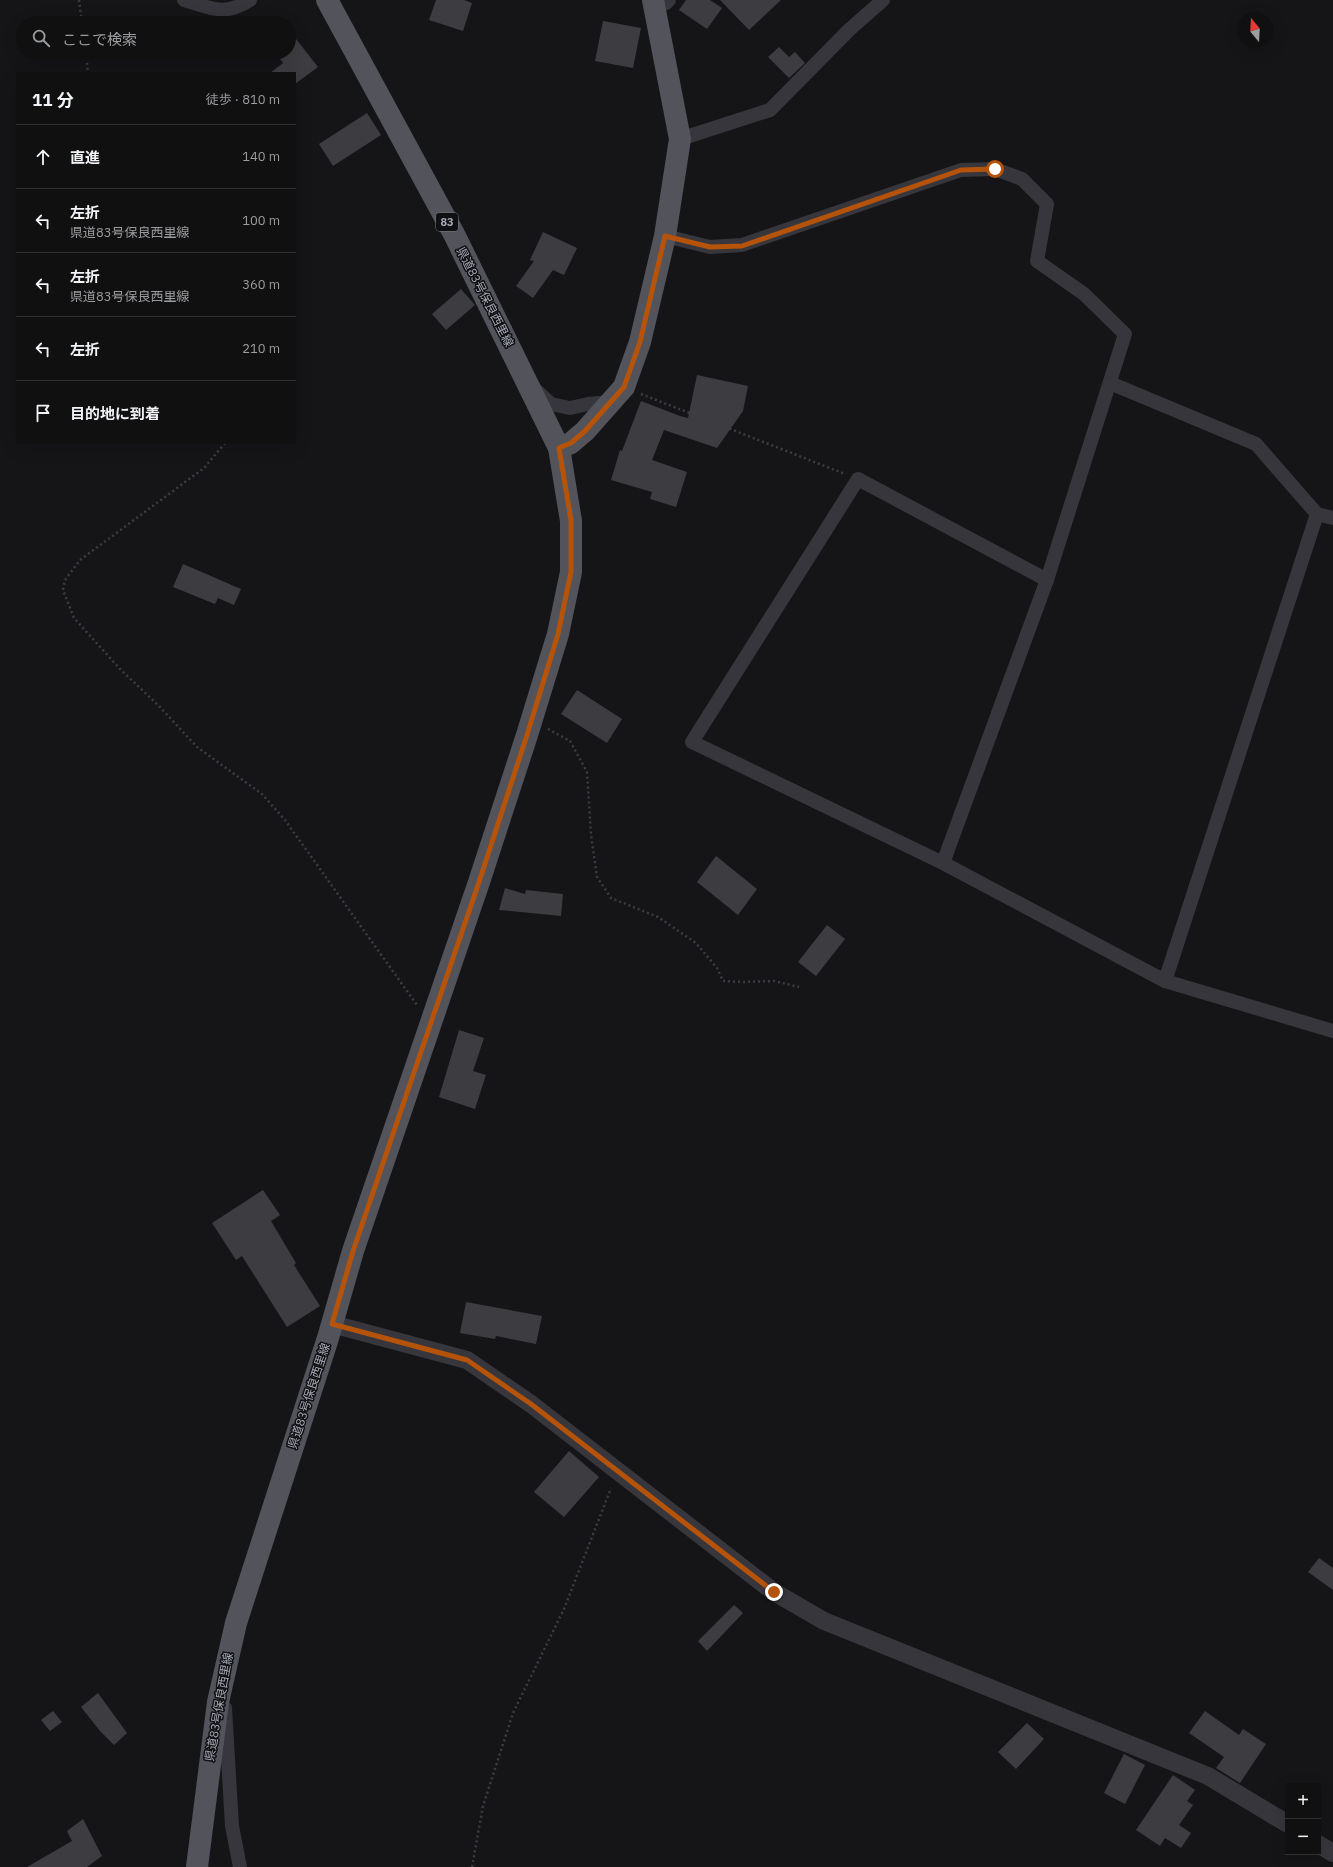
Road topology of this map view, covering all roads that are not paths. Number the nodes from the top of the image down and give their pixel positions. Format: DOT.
graph roads {
  1 [pos="184,0"];
  2 [pos="250,0"];
  3 [pos="326,0"];
  4 [pos="882,0"];
  5 [pos="659,2"];
  6 [pos="680,139"];
  7 [pos="665,236"];
  8 [pos="529,383"];
  9 [pos="1110,383"];
  10 [pos="617,394"];
  11 [pos="559,448"];
  12 [pos="1317,514"];
  13 [pos="1333,518"];
  14 [pos="1047,580"];
  15 [pos="943,862"];
  16 [pos="1165,981"];
  17 [pos="1333,1032"];
  18 [pos="332,1324"];
  19 [pos="222,1680"];
  20 [pos="1285,1822"];
  21 [pos="1321,1846"];
  22 [pos="1333,1853"];
  23 [pos="197,1867"];
  24 [pos="240,1867"];
  1 -- 2 [label="street"];
  3 -- 8 [label="main road, 県道83号保良西里線 / 83"];
  4 -- 6 [label="street"];
  5 -- 6 [label="main road"];
  6 -- 7 [label="main road"];
  7 -- 9 [label="street"];
  7 -- 10 [label="main road"];
  8 -- 10 [label="street"];
  8 -- 11 [label="main road, 県道83号保良西里線 / 83"];
  9 -- 12 [label="street"];
  9 -- 14 [label="street"];
  10 -- 11 [label="main road"];
  11 -- 18 [label="main road, 県道83号保良西里線 / 83"];
  12 -- 13 [label="street"];
  12 -- 16 [label="street"];
  14 -- 15 [label="street"];
  14 -- 15 [label="street"];
  15 -- 16 [label="street"];
  16 -- 17 [label="street"];
  18 -- 19 [label="main road, 県道83号保良西里線 / 83"];
  18 -- 20 [label="street"];
  19 -- 23 [label="main road, 県道83号保良西里線 / 83"];
  19 -- 24 [label="street"];
  21 -- 22 [label="street"];
}
